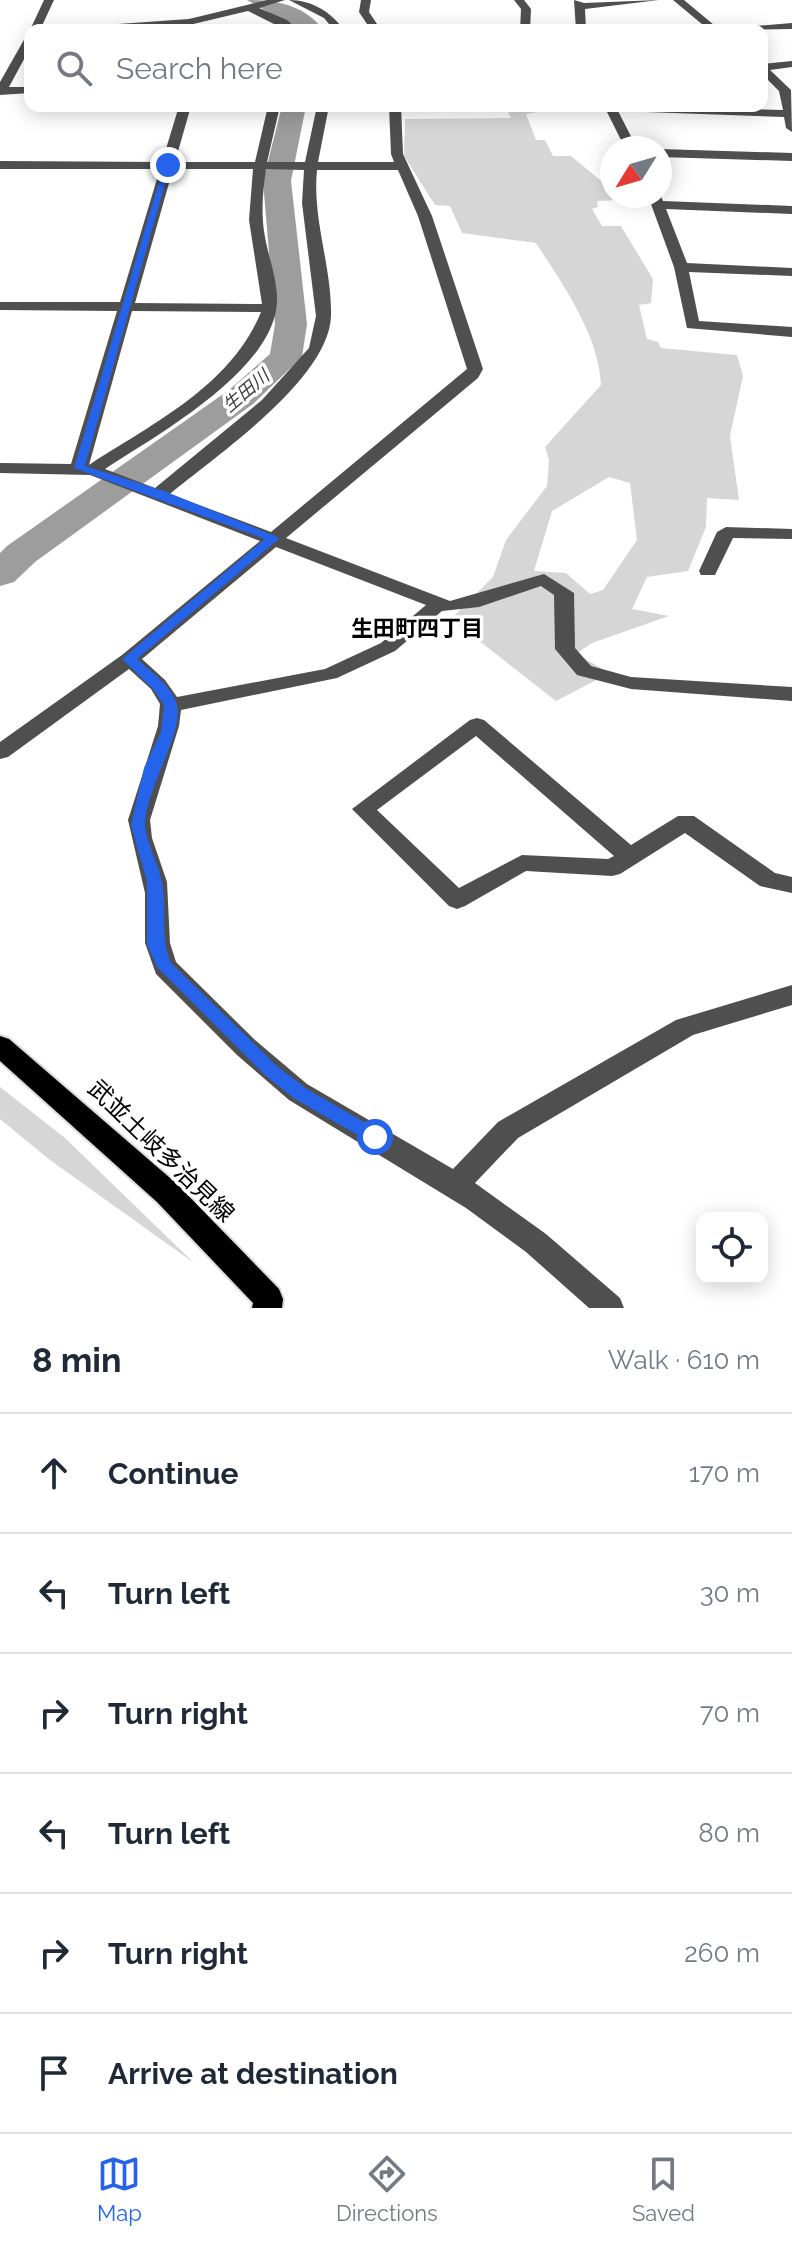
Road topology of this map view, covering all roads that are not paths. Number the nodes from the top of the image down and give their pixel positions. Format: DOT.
graph roads {
  1 [pos="49,0"];
  2 [pos="232,0"];
  3 [pos="280,0"];
  4 [pos="294,0"];
  5 [pos="366,0"];
  6 [pos="519,0"];
  7 [pos="654,0"];
  8 [pos="678,0"];
  9 [pos="579,3"];
  10 [pos="247,6"];
  11 [pos="209,17"];
  12 [pos="38,24"];
  13 [pos="161,24"];
  14 [pos="207,24"];
  15 [pos="286,24"];
  16 [pos="334,24"];
  17 [pos="372,24"];
  18 [pos="525,24"];
  19 [pos="581,24"];
  20 [pos="708,24"];
  21 [pos="792,26"];
  22 [pos="768,28"];
  23 [pos="24,49"];
  24 [pos="792,64"];
  25 [pos="768,67"];
  26 [pos="768,73"];
  27 [pos="788,89"];
  28 [pos="24,90"];
  29 [pos="0,91"];
  30 [pos="183,112"];
  31 [pos="273,112"];
  32 [pos="321,112"];
  33 [pos="395,112"];
  34 [pos="613,112"];
  35 [pos="739,112"];
  36 [pos="790,114"];
  37 [pos="792,128"];
  38 [pos="625,136"];
  39 [pos="672,153"];
  40 [pos="792,157"];
  41 [pos="0,165"];
  42 [pos="168,165"];
  43 [pos="260,166"];
  44 [pos="314,166"];
  45 [pos="401,166"];
  46 [pos="672,201"];
  47 [pos="660,208"];
  48 [pos="792,210"];
  49 [pos="681,267"];
  50 [pos="792,272"];
  51 [pos="0,306"];
  52 [pos="126,306"];
  53 [pos="270,308"];
  54 [pos="792,332"];
  55 [pos="0,468"];
  56 [pos="86,469"];
  57 [pos="160,493"];
  58 [pos="792,534"];
  59 [pos="274,538"];
  60 [pos="708,571"];
  61 [pos="439,604"];
  62 [pos="129,659"];
  63 [pos="792,694"];
  64 [pos="170,705"];
  65 [pos="0,752"];
  66 [pos="630,857"];
  67 [pos="792,885"];
  68 [pos="792,995"];
  69 [pos="0,1046"];
  70 [pos="456,1185"];
  71 [pos="271,1305"];
  72 [pos="609,1308"];
  1 -- 12 [label="street"];
  2 -- 10 [label="street"];
  3 -- 10 [label="street"];
  4 -- 16 [label="street"];
  5 -- 17 [label="street"];
  6 -- 18 [label="street"];
  7 -- 9 [label="street"];
  8 -- 20 [label="street"];
  9 -- 19 [label="street"];
  10 -- 11 [label="street"];
  10 -- 15 [label="street"];
  11 -- 13 [label="street"];
  11 -- 14 [label="street"];
  21 -- 22 [label="street"];
  23 -- 29 [label="street"];
  24 -- 25 [label="street"];
  26 -- 27 [label="street"];
  27 -- 36 [label="street"];
  28 -- 29 [label="street"];
  30 -- 42 [label="street"];
  31 -- 43 [label="street"];
  32 -- 44 [label="street"];
  33 -- 45 [label="street"];
  34 -- 38 [label="street"];
  35 -- 36 [label="street"];
  36 -- 37 [label="street"];
  39 -- 40 [label="street"];
  41 -- 42 [label="street"];
  42 -- 43 [label="street"];
  42 -- 52 [label="street"];
  43 -- 44 [label="street"];
  43 -- 53 [label="street"];
  44 -- 45 [label="street"];
  44 -- 57 [label="street"];
  45 -- 59 [label="street"];
  46 -- 48 [label="street"];
  47 -- 49 [label="street"];
  49 -- 50 [label="street"];
  49 -- 54 [label="street"];
  51 -- 52 [label="street"];
  52 -- 53 [label="street"];
  52 -- 56 [label="street"];
  53 -- 56 [label="street"];
  55 -- 56 [label="street"];
  56 -- 57 [label="street"];
  57 -- 59 [label="street"];
  58 -- 60 [label="street"];
  59 -- 61 [label="street"];
  59 -- 62 [label="street"];
  61 -- 63 [label="street"];
  61 -- 64 [label="street"];
  62 -- 64 [label="street"];
  62 -- 65 [label="street"];
  64 -- 70 [label="street"];
  66 -- 66 [label="street"];
  66 -- 67 [label="street"];
  68 -- 70 [label="street"];
  69 -- 71 [label="main road, 武並土岐多治見線"];
  70 -- 72 [label="street"];
}
